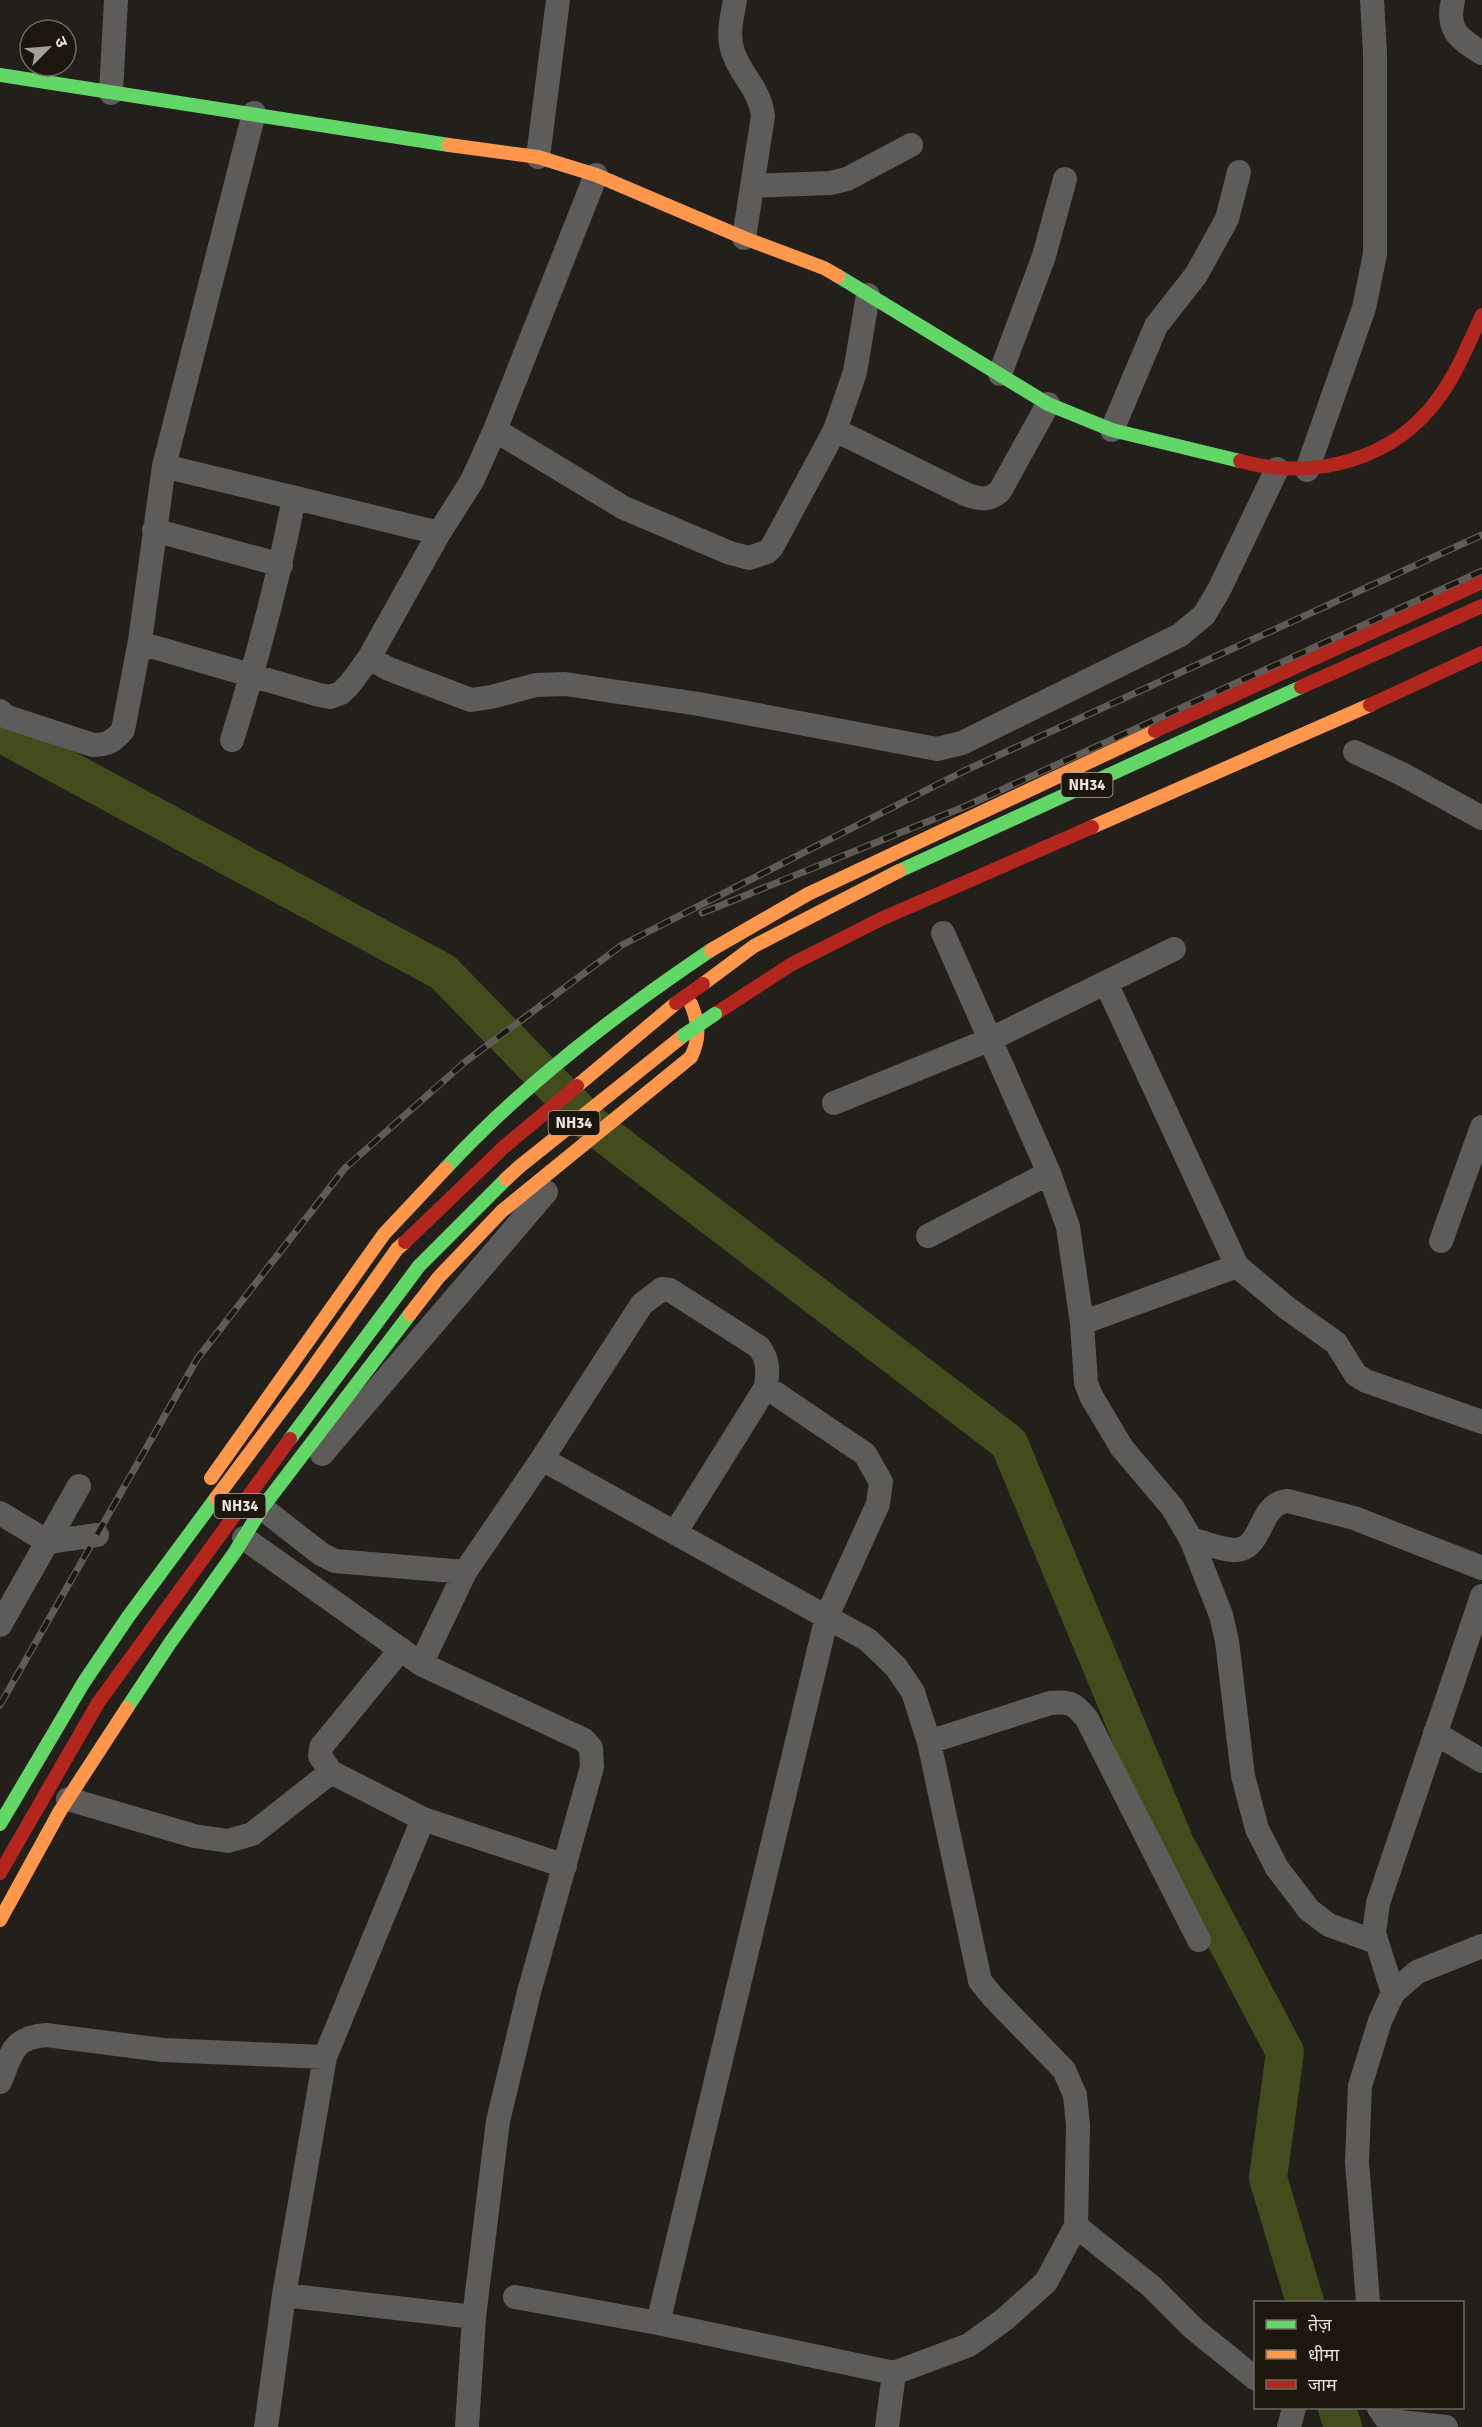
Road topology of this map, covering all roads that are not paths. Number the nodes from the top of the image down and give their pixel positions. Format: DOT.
graph roads {
  1 [pos="116,0"];
  2 [pos="558,0"];
  3 [pos="735,0"];
  4 [pos="1372,0"];
  5 [pos="1453,0"];
  6 [pos="1482,53"];
  7 [pos="0,75"];
  8 [pos="111,93"];
  9 [pos="254,112"];
  10 [pos="911,145"];
  11 [pos="538,157"];
  12 [pos="1239,172"];
  13 [pos="596,175"];
  14 [pos="1065,179"];
  15 [pos="752,186"];
  16 [pos="744,238"];
  17 [pos="868,295"];
  18 [pos="1482,315"];
  19 [pos="1000,374"];
  20 [pos="1048,404"];
  21 [pos="495,430"];
  22 [pos="835,430"];
  23 [pos="1112,430"];
  24 [pos="164,466"];
  25 [pos="1277,469"];
  26 [pos="1307,470"];
  27 [pos="294,498"];
  28 [pos="154,530"];
  29 [pos="439,533"];
  30 [pos="281,565"];
  31 [pos="1482,582"];
  32 [pos="1482,606"];
  33 [pos="140,643"];
  34 [pos="1482,653"];
  35 [pos="369,657"];
  36 [pos="251,677"];
  37 [pos="0,711"];
  38 [pos="232,740"];
  39 [pos="1355,752"];
  40 [pos="1482,818"];
  41 [pos="943,933"];
  42 [pos="1174,949"];
  43 [pos="676,974"];
  44 [pos="1106,983"];
  45 [pos="989,1040"];
  46 [pos="834,1103"];
  47 [pos="1482,1127"];
  48 [pos="1049,1173"];
  49 [pos="542,1186"];
  50 [pos="928,1236"];
  51 [pos="1441,1241"];
  52 [pos="1237,1266"];
  53 [pos="1082,1323"];
  54 [pos="766,1387"];
  55 [pos="1482,1422"];
  56 [pos="542,1459"];
  57 [pos="79,1486"];
  58 [pos="203,1490"];
  59 [pos="267,1511"];
  60 [pos="0,1513"];
  61 [pos="178,1526"];
  62 [pos="675,1533"];
  63 [pos="97,1535"];
  64 [pos="244,1538"];
  65 [pos="1191,1539"];
  66 [pos="48,1542"];
  67 [pos="1482,1568"];
  68 [pos="465,1572"];
  69 [pos="1482,1596"];
  70 [pos="827,1616"];
  71 [pos="0,1625"];
  72 [pos="401,1649"];
  73 [pos="1473,1655"];
  74 [pos="421,1664"];
  75 [pos="1436,1732"];
  76 [pos="929,1742"];
  77 [pos="1482,1761"];
  78 [pos="331,1772"];
  79 [pos="0,1798"];
  80 [pos="68,1799"];
  81 [pos="423,1819"];
  82 [pos="0,1824"];
  83 [pos="565,1866"];
  84 [pos="0,1873"];
  85 [pos="0,1920"];
  86 [pos="1199,1940"];
  87 [pos="1377,1942"];
  88 [pos="1482,1946"];
  89 [pos="1393,1993"];
  90 [pos="325,2057"];
  91 [pos="0,2082"];
  92 [pos="1076,2226"];
  93 [pos="284,2295"];
  94 [pos="515,2297"];
  95 [pos="1368,2301"];
  96 [pos="474,2317"];
  97 [pos="658,2323"];
  98 [pos="894,2373"];
  99 [pos="1254,2377"];
  100 [pos="1380,2409"];
  101 [pos="266,2427"];
  102 [pos="467,2427"];
  103 [pos="887,2427"];
  104 [pos="1446,2427"];
  1 -- 8 [label="street"];
  2 -- 11 [label="street"];
  3 -- 15 [label="street"];
  4 -- 26 [label="street"];
  5 -- 6 [label="street"];
  7 -- 8 [label="main road"];
  8 -- 9 [label="main road"];
  9 -- 11 [label="main road"];
  9 -- 24 [label="street"];
  10 -- 15 [label="street"];
  11 -- 13 [label="main road"];
  12 -- 23 [label="street"];
  13 -- 16 [label="main road"];
  13 -- 21 [label="street"];
  14 -- 19 [label="street"];
  15 -- 16 [label="street"];
  16 -- 17 [label="main road"];
  17 -- 19 [label="main road"];
  17 -- 22 [label="street"];
  18 -- 26 [label="main road"];
  19 -- 20 [label="main road"];
  20 -- 22 [label="street"];
  20 -- 23 [label="main road"];
  21 -- 22 [label="street"];
  21 -- 29 [label="street"];
  23 -- 25 [label="main road"];
  24 -- 27 [label="street"];
  24 -- 28 [label="street"];
  25 -- 26 [label="main road"];
  25 -- 35 [label="street"];
  27 -- 29 [label="street"];
  27 -- 30 [label="street"];
  28 -- 30 [label="street"];
  28 -- 33 [label="street"];
  29 -- 35 [label="street"];
  30 -- 36 [label="street"];
  31 -- 43 [label="main road"];
  32 -- 82 [label="main road, NH34, bridge"];
  33 -- 36 [label="street"];
  33 -- 37 [label="street"];
  34 -- 84 [label="main road, NH34, bridge"];
  35 -- 36 [label="street"];
  36 -- 38 [label="street"];
  39 -- 40 [label="street"];
  41 -- 45 [label="street"];
  42 -- 44 [label="street"];
  43 -- 49 [label="main road"];
  43 -- 58 [label="main road"];
  44 -- 45 [label="street"];
  44 -- 52 [label="street"];
  45 -- 46 [label="street"];
  45 -- 48 [label="street"];
  47 -- 51 [label="street"];
  48 -- 50 [label="street"];
  48 -- 53 [label="street"];
  49 -- 59 [label="street"];
  52 -- 53 [label="street"];
  52 -- 55 [label="street"];
  53 -- 65 [label="street"];
  54 -- 56 [label="street"];
  54 -- 62 [label="street"];
  54 -- 70 [label="street"];
  56 -- 62 [label="street"];
  56 -- 68 [label="street"];
  57 -- 66 [label="street"];
  59 -- 64 [label="main road"];
  59 -- 68 [label="street"];
  60 -- 66 [label="street"];
  61 -- 79 [label="main road"];
  62 -- 70 [label="street"];
  63 -- 66 [label="street"];
  64 -- 72 [label="street"];
  64 -- 80 [label="main road"];
  65 -- 67 [label="street"];
  65 -- 87 [label="street"];
  66 -- 71 [label="street"];
  68 -- 74 [label="street"];
  69 -- 73 [label="street"];
  70 -- 76 [label="street"];
  70 -- 97 [label="street"];
  72 -- 74 [label="street"];
  72 -- 78 [label="street"];
  73 -- 75 [label="street"];
  74 -- 83 [label="street"];
  75 -- 77 [label="street"];
  75 -- 87 [label="street"];
  76 -- 86 [label="street"];
  76 -- 92 [label="street"];
  78 -- 80 [label="street"];
  78 -- 81 [label="street"];
  80 -- 85 [label="main road"];
  81 -- 83 [label="street"];
  81 -- 90 [label="street"];
  83 -- 96 [label="street"];
  87 -- 89 [label="street"];
  88 -- 89 [label="street"];
  89 -- 95 [label="street"];
  90 -- 91 [label="street"];
  90 -- 93 [label="street"];
  92 -- 98 [label="street"];
  92 -- 99 [label="street"];
  93 -- 96 [label="street"];
  93 -- 101 [label="street"];
  94 -- 97 [label="street"];
  96 -- 102 [label="street"];
  97 -- 98 [label="street"];
  98 -- 103 [label="street"];
  100 -- 104 [label="street"];
}
